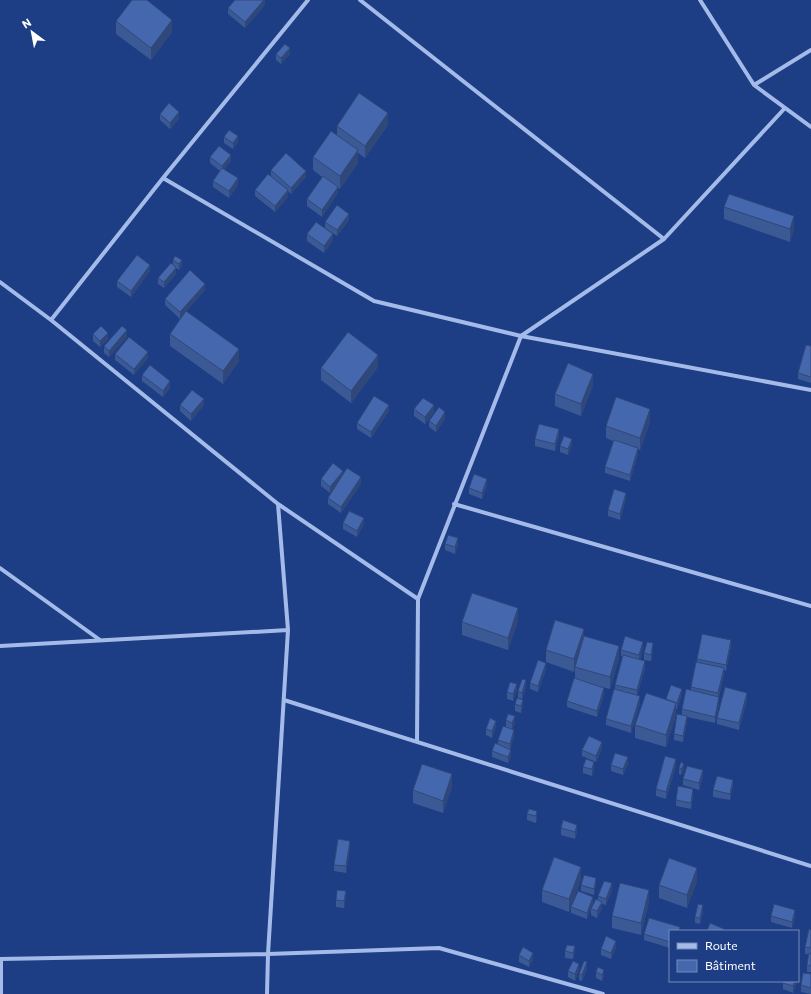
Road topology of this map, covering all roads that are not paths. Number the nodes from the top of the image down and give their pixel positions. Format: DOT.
graph roads {
  1 [pos="308,0"];
  2 [pos="360,0"];
  3 [pos="700,0"];
  4 [pos="811,50"];
  5 [pos="754,85"];
  6 [pos="785,108"];
  7 [pos="811,127"];
  8 [pos="163,178"];
  9 [pos="664,239"];
  10 [pos="0,282"];
  11 [pos="51,320"];
  12 [pos="521,336"];
  13 [pos="811,390"];
  14 [pos="278,504"];
  15 [pos="454,504"];
  16 [pos="0,568"];
  17 [pos="418,599"];
  18 [pos="811,606"];
  19 [pos="288,630"];
  20 [pos="100,640"];
  21 [pos="0,646"];
  22 [pos="284,700"];
  23 [pos="417,742"];
  24 [pos="811,866"];
  25 [pos="268,954"];
  26 [pos="0,959"];
  27 [pos="1,994"];
  28 [pos="267,994"];
  29 [pos="603,994"];
  1 -- 8 [label="street"];
  2 -- 9 [label="street"];
  3 -- 5 [label="street"];
  4 -- 5 [label="street"];
  5 -- 6 [label="street"];
  6 -- 7 [label="street"];
  6 -- 9 [label="street"];
  8 -- 11 [label="street"];
  8 -- 12 [label="street"];
  9 -- 12 [label="street"];
  10 -- 11 [label="street"];
  11 -- 14 [label="street"];
  12 -- 13 [label="street"];
  12 -- 15 [label="street"];
  14 -- 17 [label="street"];
  14 -- 19 [label="street"];
  15 -- 17 [label="street"];
  15 -- 18 [label="street"];
  16 -- 20 [label="street"];
  17 -- 23 [label="street"];
  19 -- 20 [label="street"];
  19 -- 22 [label="street"];
  20 -- 21 [label="street"];
  22 -- 23 [label="street"];
  22 -- 25 [label="street"];
  23 -- 24 [label="street"];
  25 -- 26 [label="street"];
  25 -- 28 [label="street"];
  25 -- 29 [label="street"];
  26 -- 27 [label="street"];
}
